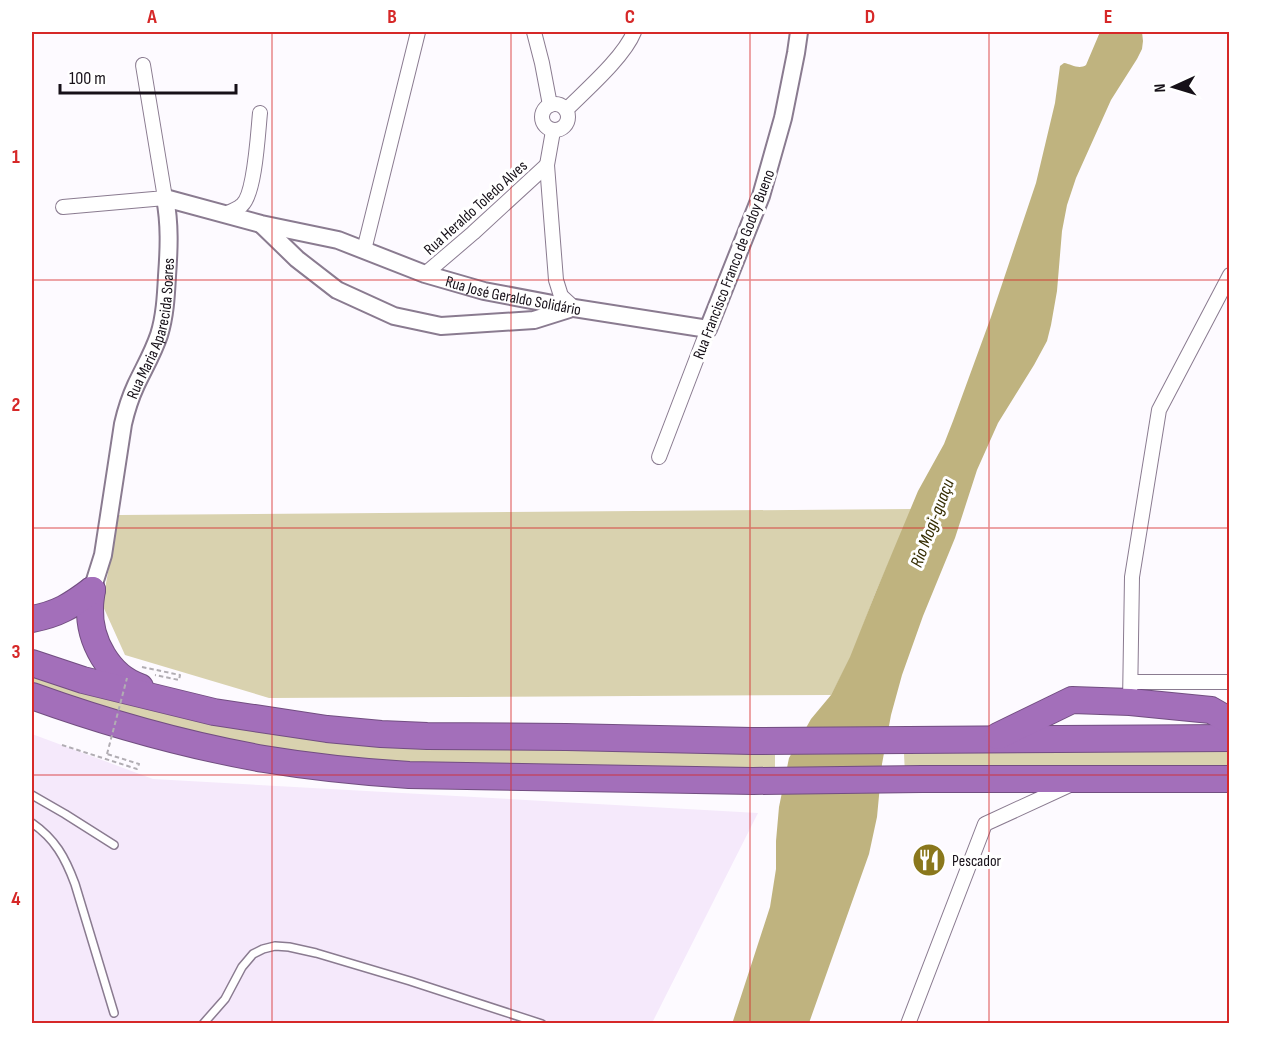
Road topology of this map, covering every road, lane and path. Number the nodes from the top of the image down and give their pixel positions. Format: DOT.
graph roads {
  1 [pos="418,32"];
  2 [pos="534,32"];
  3 [pos="634,32"];
  4 [pos="799,32"];
  5 [pos="143,65"];
  6 [pos="550,105"];
  7 [pos="566,110"];
  8 [pos="260,113"];
  9 [pos="553,131"];
  10 [pos="547,165"];
  11 [pos="165,198"];
  12 [pos="63,207"];
  13 [pos="225,214"];
  14 [pos="261,224"];
  15 [pos="364,250"];
  16 [pos="425,274"];
  17 [pos="1230,275"];
  18 [pos="574,308"];
  19 [pos="708,329"];
  20 [pos="659,457"];
  21 [pos="92,590"];
  22 [pos="32,619"];
  23 [pos="32,663"];
  24 [pos="127,678"];
  25 [pos="1230,682"];
  26 [pos="1131,692"];
  27 [pos="32,696"];
  28 [pos="1216,701"];
  29 [pos="214,712"];
  30 [pos="1230,738"];
  31 [pos="991,739"];
  32 [pos="62,745"];
  33 [pos="1084,779"];
  34 [pos="1230,779"];
  35 [pos="32,795"];
  36 [pos="32,823"];
  37 [pos="114,845"];
  38 [pos="114,1013"];
  39 [pos="203,1023"];
  40 [pos="542,1023"];
  41 [pos="908,1023"];
  1 -- 15 [label="street"];
  2 -- 6 [label="street"];
  3 -- 7 [label="street"];
  4 -- 19 [label="street, Rua Francisco Franco de Godoy Bueno"];
  5 -- 11 [label="street, Rua Maria Aparecida Soares"];
  6 -- 7 [label="street"];
  6 -- 9 [label="street"];
  7 -- 9 [label="street"];
  8 -- 13 [label="street"];
  9 -- 10 [label="street"];
  10 -- 16 [label="street, Rua Heraldo Toledo Alves"];
  10 -- 18 [label="street"];
  11 -- 12 [label="street, Rua José Geraldo Solidário"];
  11 -- 13 [label="street, Rua José Geraldo Solidário"];
  11 -- 21 [label="street, Rua Maria Aparecida Soares"];
  13 -- 14 [label="street, Rua José Geraldo Solidário"];
  14 -- 15 [label="street, Rua José Geraldo Solidário"];
  14 -- 18 [label="street, Rua José Geraldo Solidário"];
  15 -- 16 [label="street, Rua José Geraldo Solidário"];
  16 -- 18 [label="street, Rua José Geraldo Solidário"];
  17 -- 26 [label="street"];
  18 -- 19 [label="street"];
  19 -- 20 [label="street, Rua Francisco Franco de Godoy Bueno"];
  21 -- 22 [label="highway"];
  21 -- 29 [label="highway"];
  23 -- 29 [label="highway"];
  24 -- 32 [label="path, bridge"];
  25 -- 28 [label="street"];
  26 -- 28 [label="highway"];
  26 -- 31 [label="highway"];
  27 -- 33 [label="highway"];
  29 -- 31 [label="highway"];
  30 -- 31 [label="highway"];
  33 -- 34 [label="highway"];
  33 -- 41 [label="street"];
  35 -- 37 [label="lane"];
  36 -- 38 [label="lane"];
  39 -- 40 [label="lane"];
}
